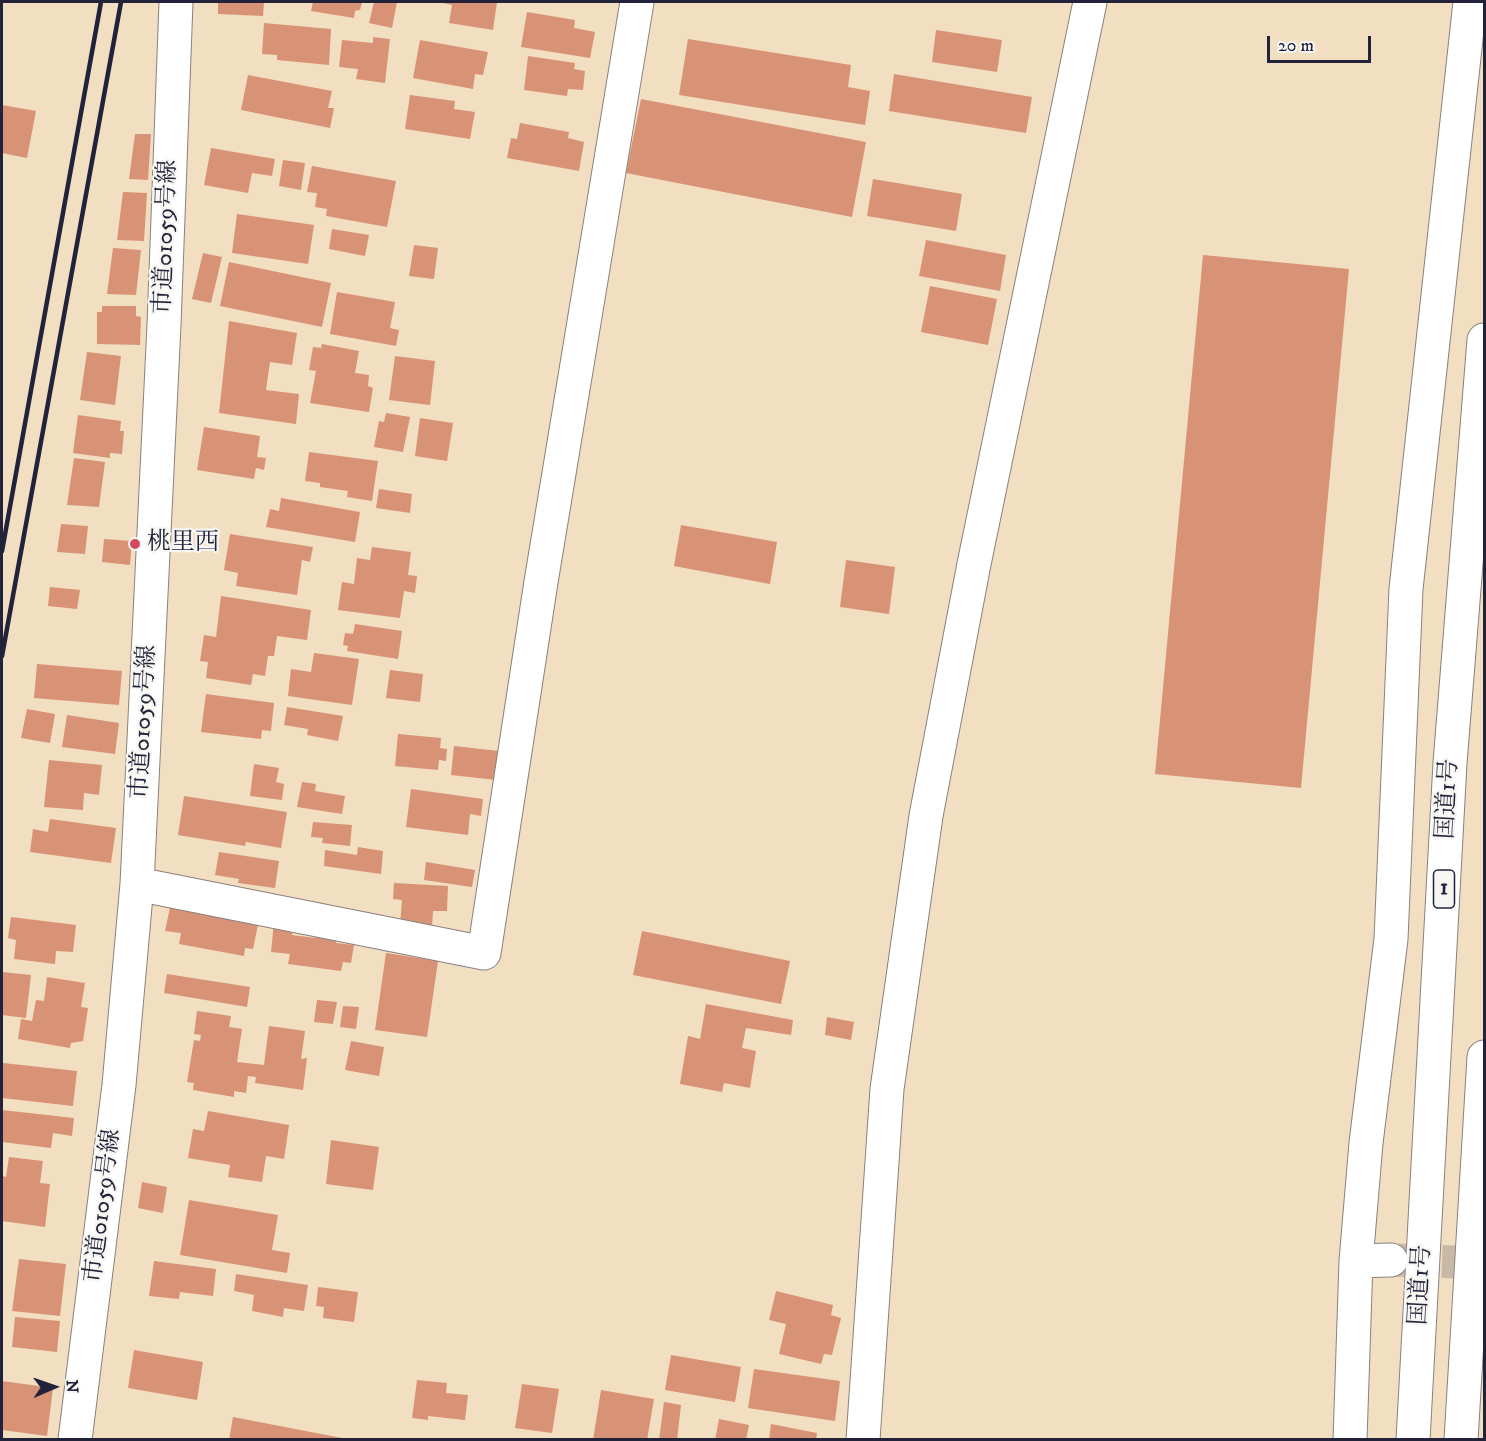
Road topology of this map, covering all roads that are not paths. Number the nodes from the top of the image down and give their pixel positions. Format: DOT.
graph roads {
  1 [pos="176,2"];
  2 [pos="637,2"];
  3 [pos="1090,2"];
  4 [pos="1470,2"];
  5 [pos="1485,340"];
  6 [pos="137,884"];
  7 [pos="1485,1057"];
  8 [pos="1391,1260"];
  9 [pos="1356,1261"];
  10 [pos="75,1440"];
  11 [pos="863,1440"];
  12 [pos="1350,1440"];
  13 [pos="1413,1440"];
  14 [pos="1461,1440"];
  1 -- 6 [label="main road, 市道01059号線"];
  2 -- 6 [label="main road"];
  3 -- 11 [label="main road"];
  4 -- 9 [label="main road"];
  5 -- 13 [label="main road, 国道1号 / 1"];
  6 -- 10 [label="main road, 市道01059号線"];
  7 -- 14 [label="main road, 国道1号"];
  8 -- 9 [label="main road"];
  9 -- 12 [label="main road"];
}
